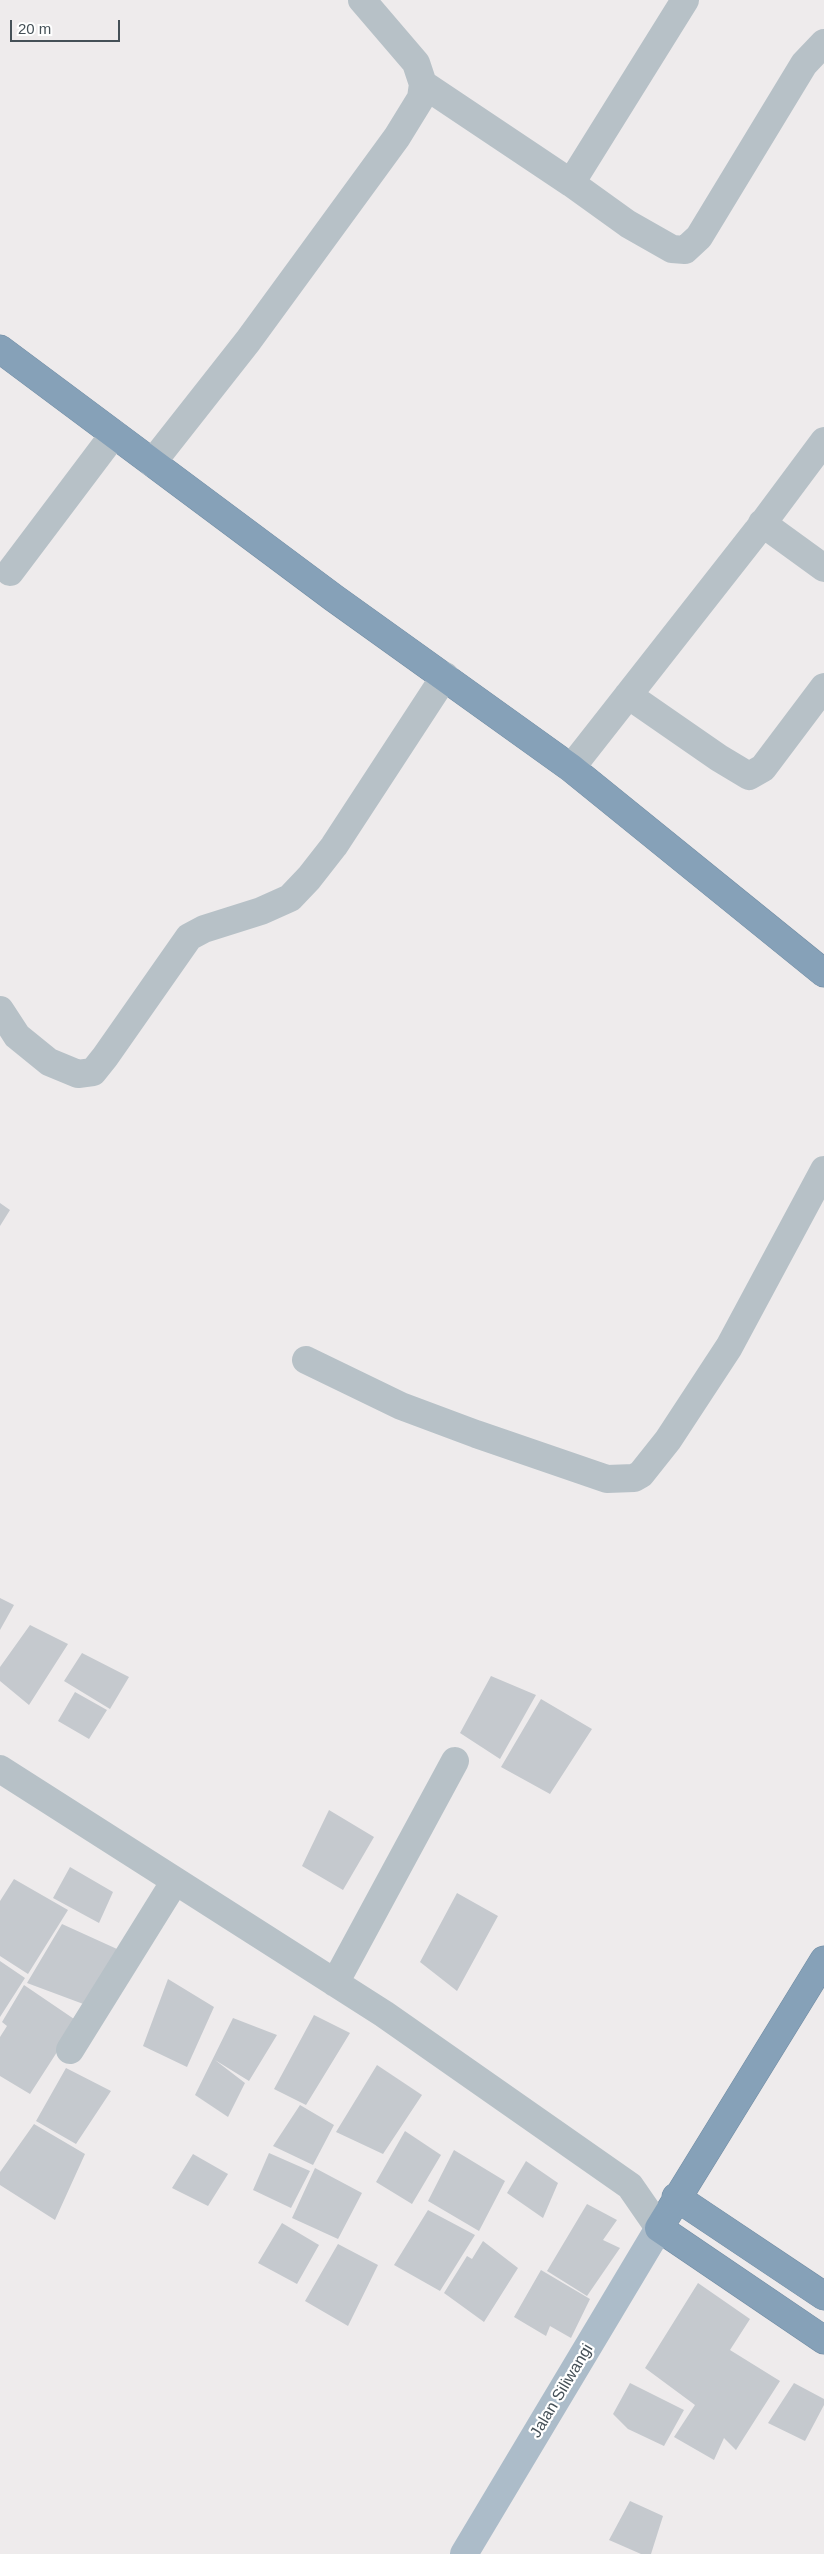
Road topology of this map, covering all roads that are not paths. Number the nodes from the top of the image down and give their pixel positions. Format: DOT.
graph roads {
  1 [pos="685,0"];
  2 [pos="376,6"];
  3 [pos="824,43"];
  4 [pos="423,84"];
  5 [pos="571,183"];
  6 [pos="0,349"];
  7 [pos="114,434"];
  8 [pos="824,441"];
  9 [pos="152,463"];
  10 [pos="762,523"];
  11 [pos="824,568"];
  12 [pos="10,572"];
  13 [pos="445,676"];
  14 [pos="824,687"];
  15 [pos="628,695"];
  16 [pos="571,768"];
  17 [pos="824,973"];
  18 [pos="0,1010"];
  19 [pos="824,1170"];
  20 [pos="306,1360"];
  21 [pos="455,1761"];
  22 [pos="0,1769"];
  23 [pos="175,1880"];
  24 [pos="824,1960"];
  25 [pos="334,1983"];
  26 [pos="70,2050"];
  27 [pos="630,2186"];
  28 [pos="676,2197"];
  29 [pos="659,2228"];
  30 [pos="824,2296"];
  31 [pos="824,2340"];
  32 [pos="467,2548"];
  1 -- 5 [label="street"];
  2 -- 4 [label="street"];
  3 -- 5 [label="street"];
  4 -- 5 [label="street"];
  4 -- 9 [label="street"];
  6 -- 7 [label="highway"];
  7 -- 9 [label="highway"];
  7 -- 12 [label="street"];
  8 -- 10 [label="street"];
  9 -- 13 [label="highway"];
  10 -- 11 [label="street"];
  10 -- 15 [label="street"];
  13 -- 16 [label="highway"];
  13 -- 18 [label="street"];
  14 -- 15 [label="street"];
  15 -- 16 [label="street"];
  16 -- 17 [label="highway"];
  19 -- 20 [label="street"];
  21 -- 25 [label="street"];
  22 -- 23 [label="street"];
  23 -- 25 [label="street"];
  23 -- 26 [label="street"];
  24 -- 28 [label="highway"];
  25 -- 27 [label="street"];
  27 -- 28 [label="street"];
  27 -- 29 [label="street"];
  28 -- 29 [label="highway"];
  28 -- 30 [label="highway"];
  29 -- 31 [label="highway"];
  29 -- 32 [label="main road, Jalan Siliwangi"];
}
